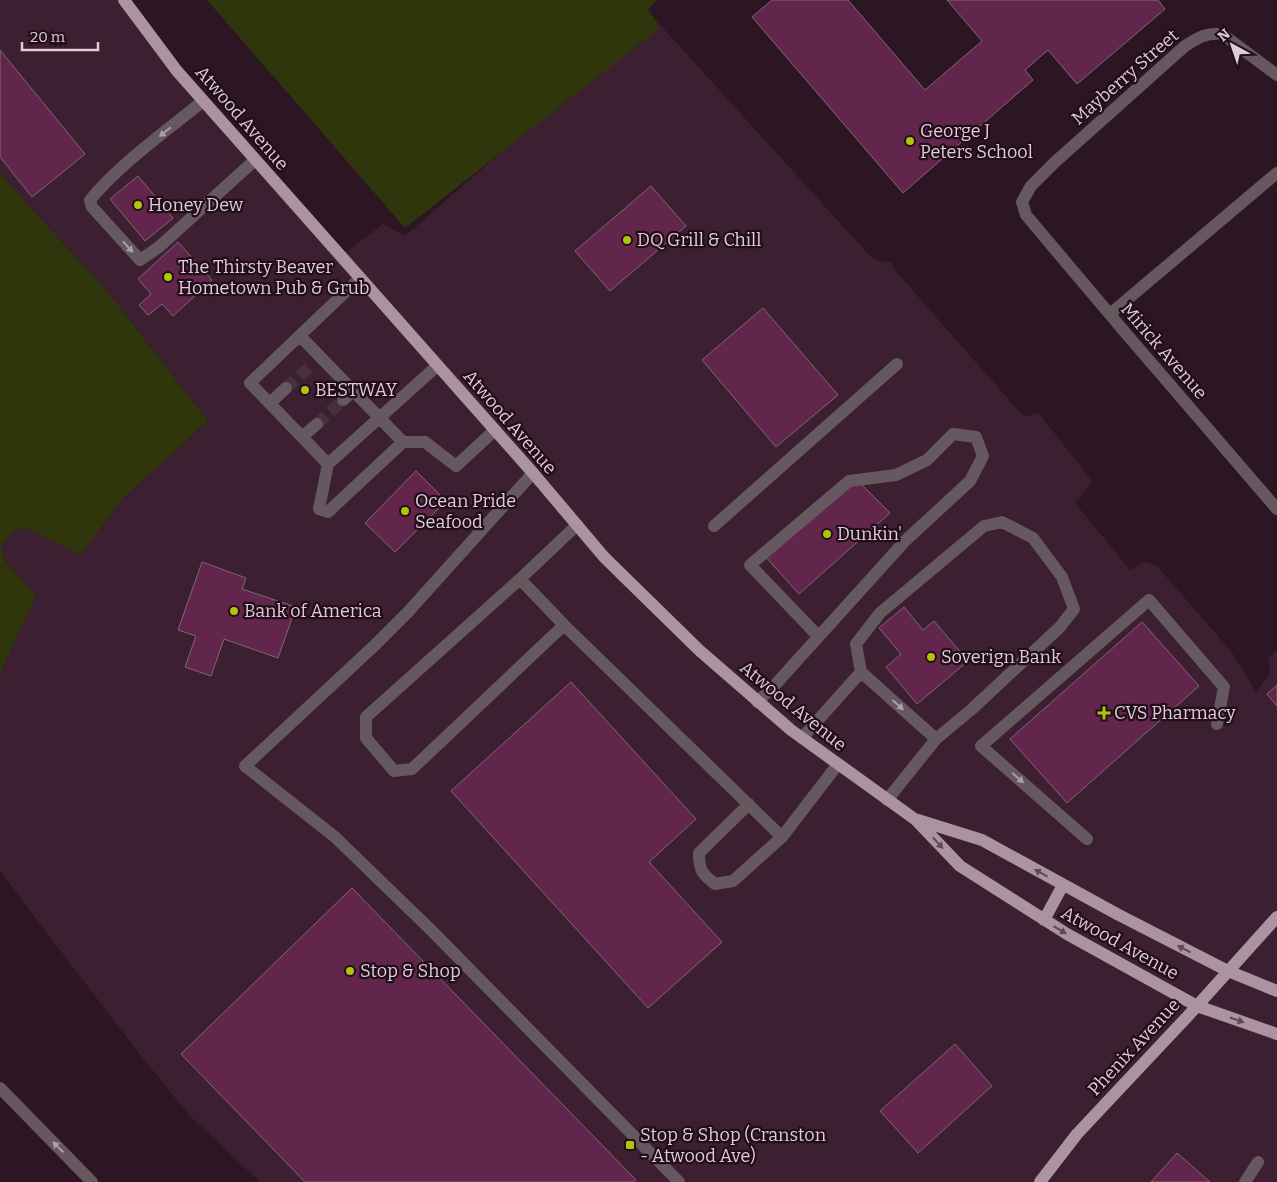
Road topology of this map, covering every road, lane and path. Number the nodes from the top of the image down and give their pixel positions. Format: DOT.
graph roads {
  1 [pos="124,0"];
  2 [pos="1277,75"];
  3 [pos="203,101"];
  4 [pos="255,160"];
  5 [pos="1277,174"];
  6 [pos="1026,215"];
  7 [pos="360,278"];
  8 [pos="1110,314"];
  9 [pos="300,336"];
  10 [pos="896,364"];
  11 [pos="437,366"];
  12 [pos="286,388"];
  13 [pos="353,391"];
  14 [pos="343,400"];
  15 [pos="270,403"];
  16 [pos="379,418"];
  17 [pos="317,424"];
  18 [pos="495,430"];
  19 [pos="302,437"];
  20 [pos="403,442"];
  21 [pos="328,464"];
  22 [pos="533,473"];
  23 [pos="1277,509"];
  24 [pos="577,524"];
  25 [pos="714,526"];
  26 [pos="520,579"];
  27 [pos="564,625"];
  28 [pos="818,636"];
  29 [pos="861,672"];
  30 [pos="757,702"];
  31 [pos="1217,724"];
  32 [pos="802,738"];
  33 [pos="936,740"];
  34 [pos="838,764"];
  35 [pos="887,800"];
  36 [pos="749,804"];
  37 [pos="916,820"];
  38 [pos="782,837"];
  39 [pos="1087,839"];
  40 [pos="1063,885"];
  41 [pos="1277,918"];
  42 [pos="1044,920"];
  43 [pos="1228,971"];
  44 [pos="1277,991"];
  45 [pos="1197,1006"];
  46 [pos="1277,1034"];
  47 [pos="0,1088"];
  48 [pos="1258,1162"];
  49 [pos="92,1182"];
  50 [pos="679,1182"];
  51 [pos="1040,1182"];
  52 [pos="1245,1182"];
  1 -- 3 [label="main road, Atwood Avenue"];
  2 -- 6 [label="street, Mayberry Street"];
  3 -- 4 [label="main road, Atwood Avenue"];
  3 -- 4 [label="street, one-way"];
  4 -- 7 [label="main road, Atwood Avenue"];
  5 -- 8 [label="street"];
  6 -- 8 [label="street, Mirick Avenue"];
  7 -- 9 [label="street"];
  7 -- 11 [label="main road, Atwood Avenue"];
  8 -- 23 [label="street, Mirick Avenue"];
  9 -- 13 [label="street"];
  9 -- 15 [label="street"];
  10 -- 25 [label="street"];
  11 -- 16 [label="street"];
  11 -- 18 [label="main road, Atwood Avenue"];
  12 -- 15 [label="street"];
  13 -- 14 [label="street"];
  13 -- 16 [label="street"];
  15 -- 19 [label="street"];
  16 -- 20 [label="street"];
  16 -- 21 [label="street"];
  17 -- 19 [label="street"];
  18 -- 20 [label="street"];
  18 -- 22 [label="main road, Atwood Avenue"];
  19 -- 21 [label="street"];
  20 -- 21 [label="street"];
  22 -- 24 [label="main road, Atwood Avenue"];
  22 -- 50 [label="street"];
  24 -- 26 [label="street"];
  24 -- 30 [label="main road, Atwood Avenue"];
  26 -- 27 [label="street"];
  26 -- 27 [label="street"];
  27 -- 36 [label="street"];
  28 -- 28 [label="street"];
  28 -- 30 [label="street"];
  29 -- 32 [label="street"];
  29 -- 33 [label="street, one-way"];
  29 -- 33 [label="street"];
  30 -- 32 [label="main road, Atwood Avenue"];
  31 -- 39 [label="street, one-way"];
  32 -- 34 [label="main road, Atwood Avenue"];
  33 -- 35 [label="street"];
  34 -- 35 [label="main road, Atwood Avenue"];
  34 -- 38 [label="street"];
  35 -- 37 [label="main road, Atwood Avenue"];
  36 -- 38 [label="street"];
  36 -- 38 [label="street"];
  40 -- 37 [label="main road, Atwood Avenue, one-way"];
  37 -- 42 [label="main road, Atwood Avenue, one-way"];
  40 -- 42 [label="main road"];
  43 -- 40 [label="main road, Atwood Avenue, one-way"];
  41 -- 43 [label="main road, Phenix Avenue"];
  42 -- 45 [label="main road, Atwood Avenue, one-way"];
  43 -- 44 [label="main road, Atwood Avenue"];
  43 -- 45 [label="main road, Phenix Avenue"];
  45 -- 46 [label="main road, Atwood Avenue, one-way"];
  45 -- 51 [label="main road, Phenix Avenue"];
  49 -- 47 [label="street, one-way"];
  48 -- 52 [label="street"];
}
